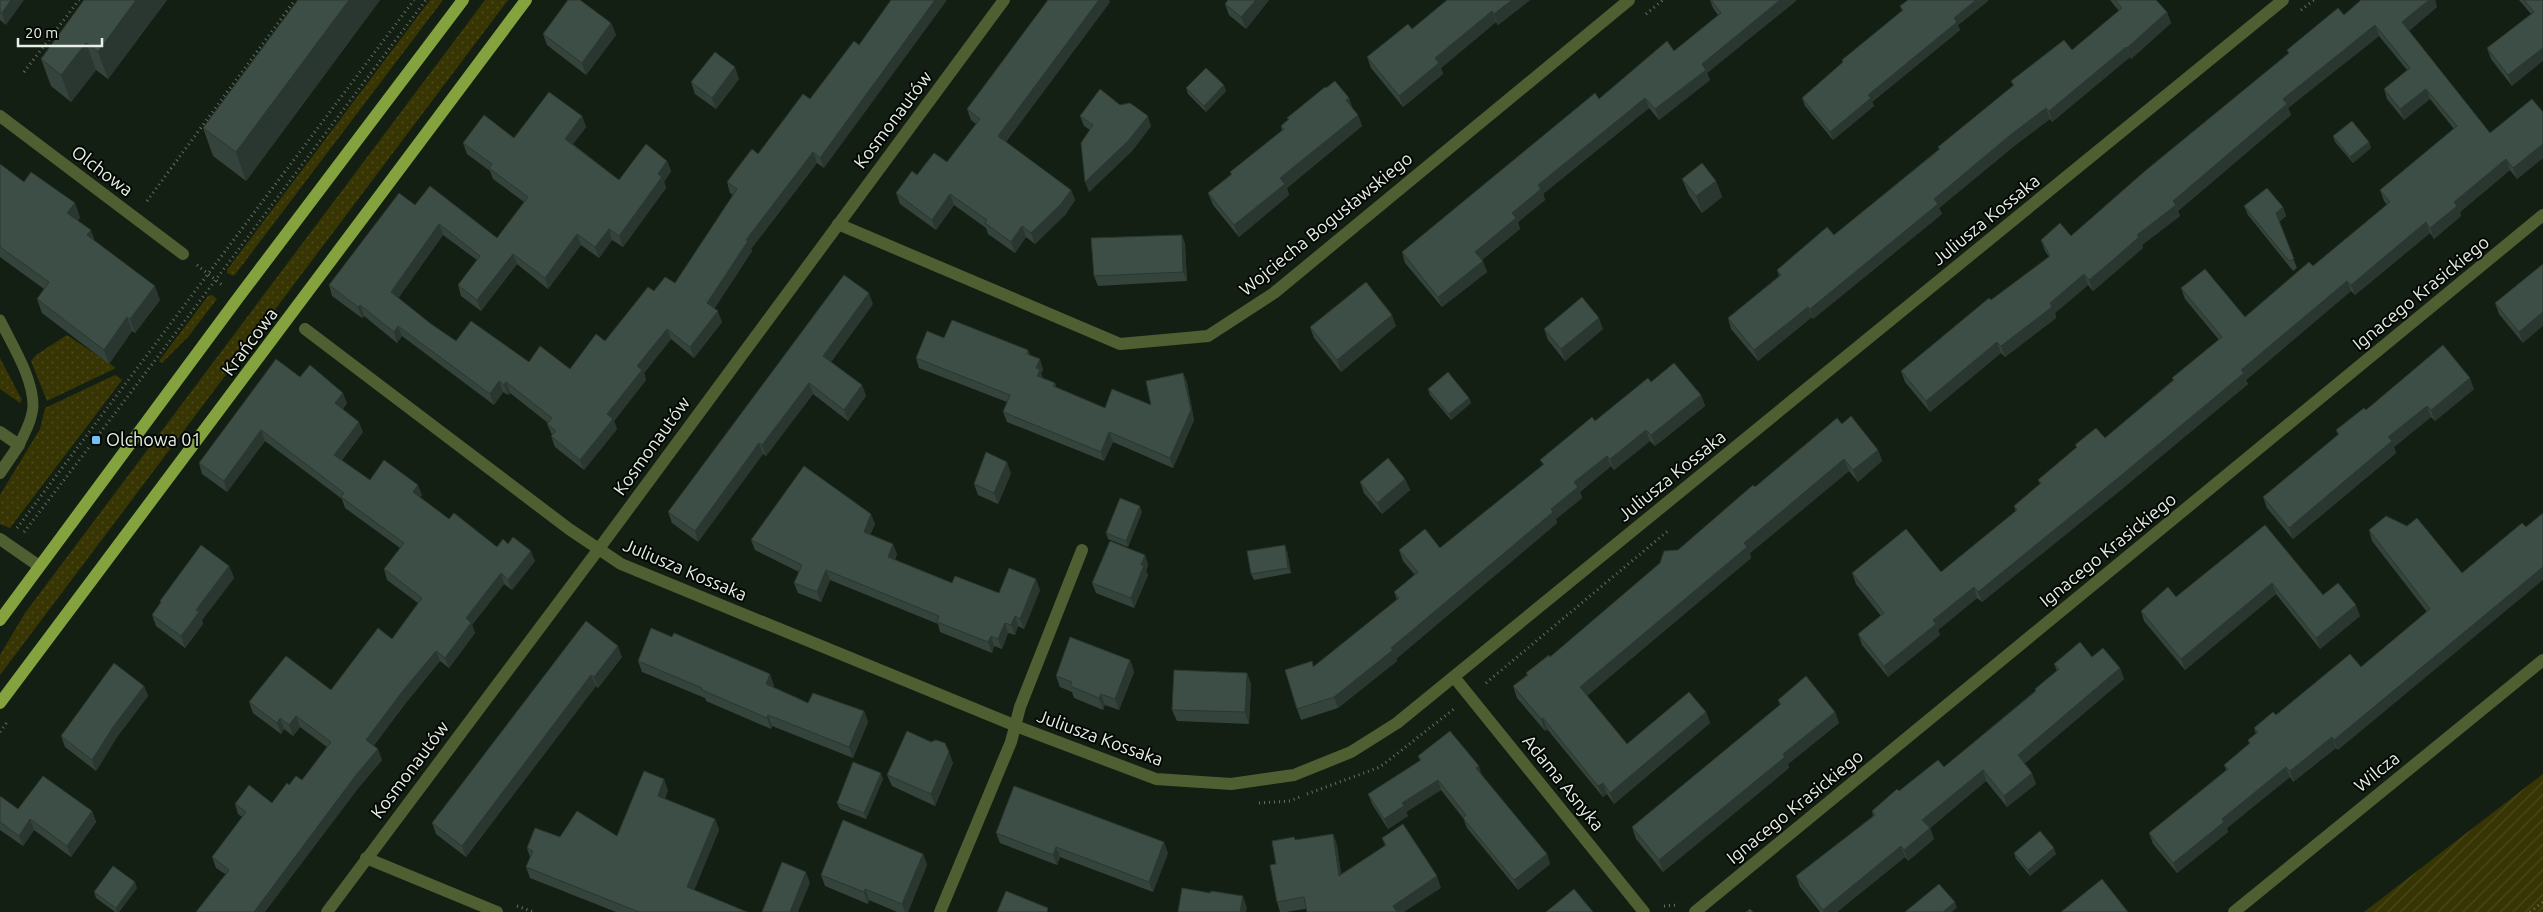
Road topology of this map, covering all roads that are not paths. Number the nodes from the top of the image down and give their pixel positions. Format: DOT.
graph roads {
  1 [pos="463,0"];
  2 [pos="526,0"];
  3 [pos="1004,0"];
  4 [pos="1629,0"];
  5 [pos="2283,0"];
  6 [pos="0,116"];
  7 [pos="2543,215"];
  8 [pos="838,224"];
  9 [pos="183,254"];
  10 [pos="0,320"];
  11 [pos="305,329"];
  12 [pos="0,432"];
  13 [pos="19,446"];
  14 [pos="0,473"];
  15 [pos="6,543"];
  16 [pos="598,550"];
  17 [pos="1082,550"];
  18 [pos="39,566"];
  19 [pos="0,620"];
  20 [pos="2543,660"];
  21 [pos="1454,677"];
  22 [pos="0,703"];
  23 [pos="1016,726"];
  24 [pos="366,858"];
  25 [pos="326,912"];
  26 [pos="497,912"];
  27 [pos="940,912"];
  28 [pos="1644,912"];
  29 [pos="1695,912"];
  30 [pos="2234,912"];
  1 -- 18 [label="main road, Krańcowa"];
  2 -- 22 [label="main road, Krańcowa"];
  3 -- 8 [label="street, Kosmonautów"];
  4 -- 8 [label="street, Wojciecha Bogusławskiego"];
  5 -- 21 [label="street, Juliusza Kossaka"];
  6 -- 9 [label="street, Olchowa"];
  7 -- 29 [label="street, Ignacego Krasickiego"];
  8 -- 16 [label="street, Kosmonautów"];
  10 -- 13 [label="lane"];
  11 -- 16 [label="street, Juliusza Kossaka"];
  12 -- 13 [label="street"];
  13 -- 14 [label="street"];
  15 -- 18 [label="street"];
  16 -- 23 [label="street, Juliusza Kossaka"];
  16 -- 24 [label="street, Kosmonautów"];
  17 -- 23 [label="street, Juliusza Kossaka"];
  18 -- 19 [label="main road, Krańcowa"];
  20 -- 30 [label="street, Wilcza"];
  21 -- 23 [label="street, Juliusza Kossaka"];
  21 -- 28 [label="street, Adama Asnyka"];
  23 -- 27 [label="street"];
  24 -- 25 [label="street, Kosmonautów"];
  24 -- 26 [label="street"];
}
